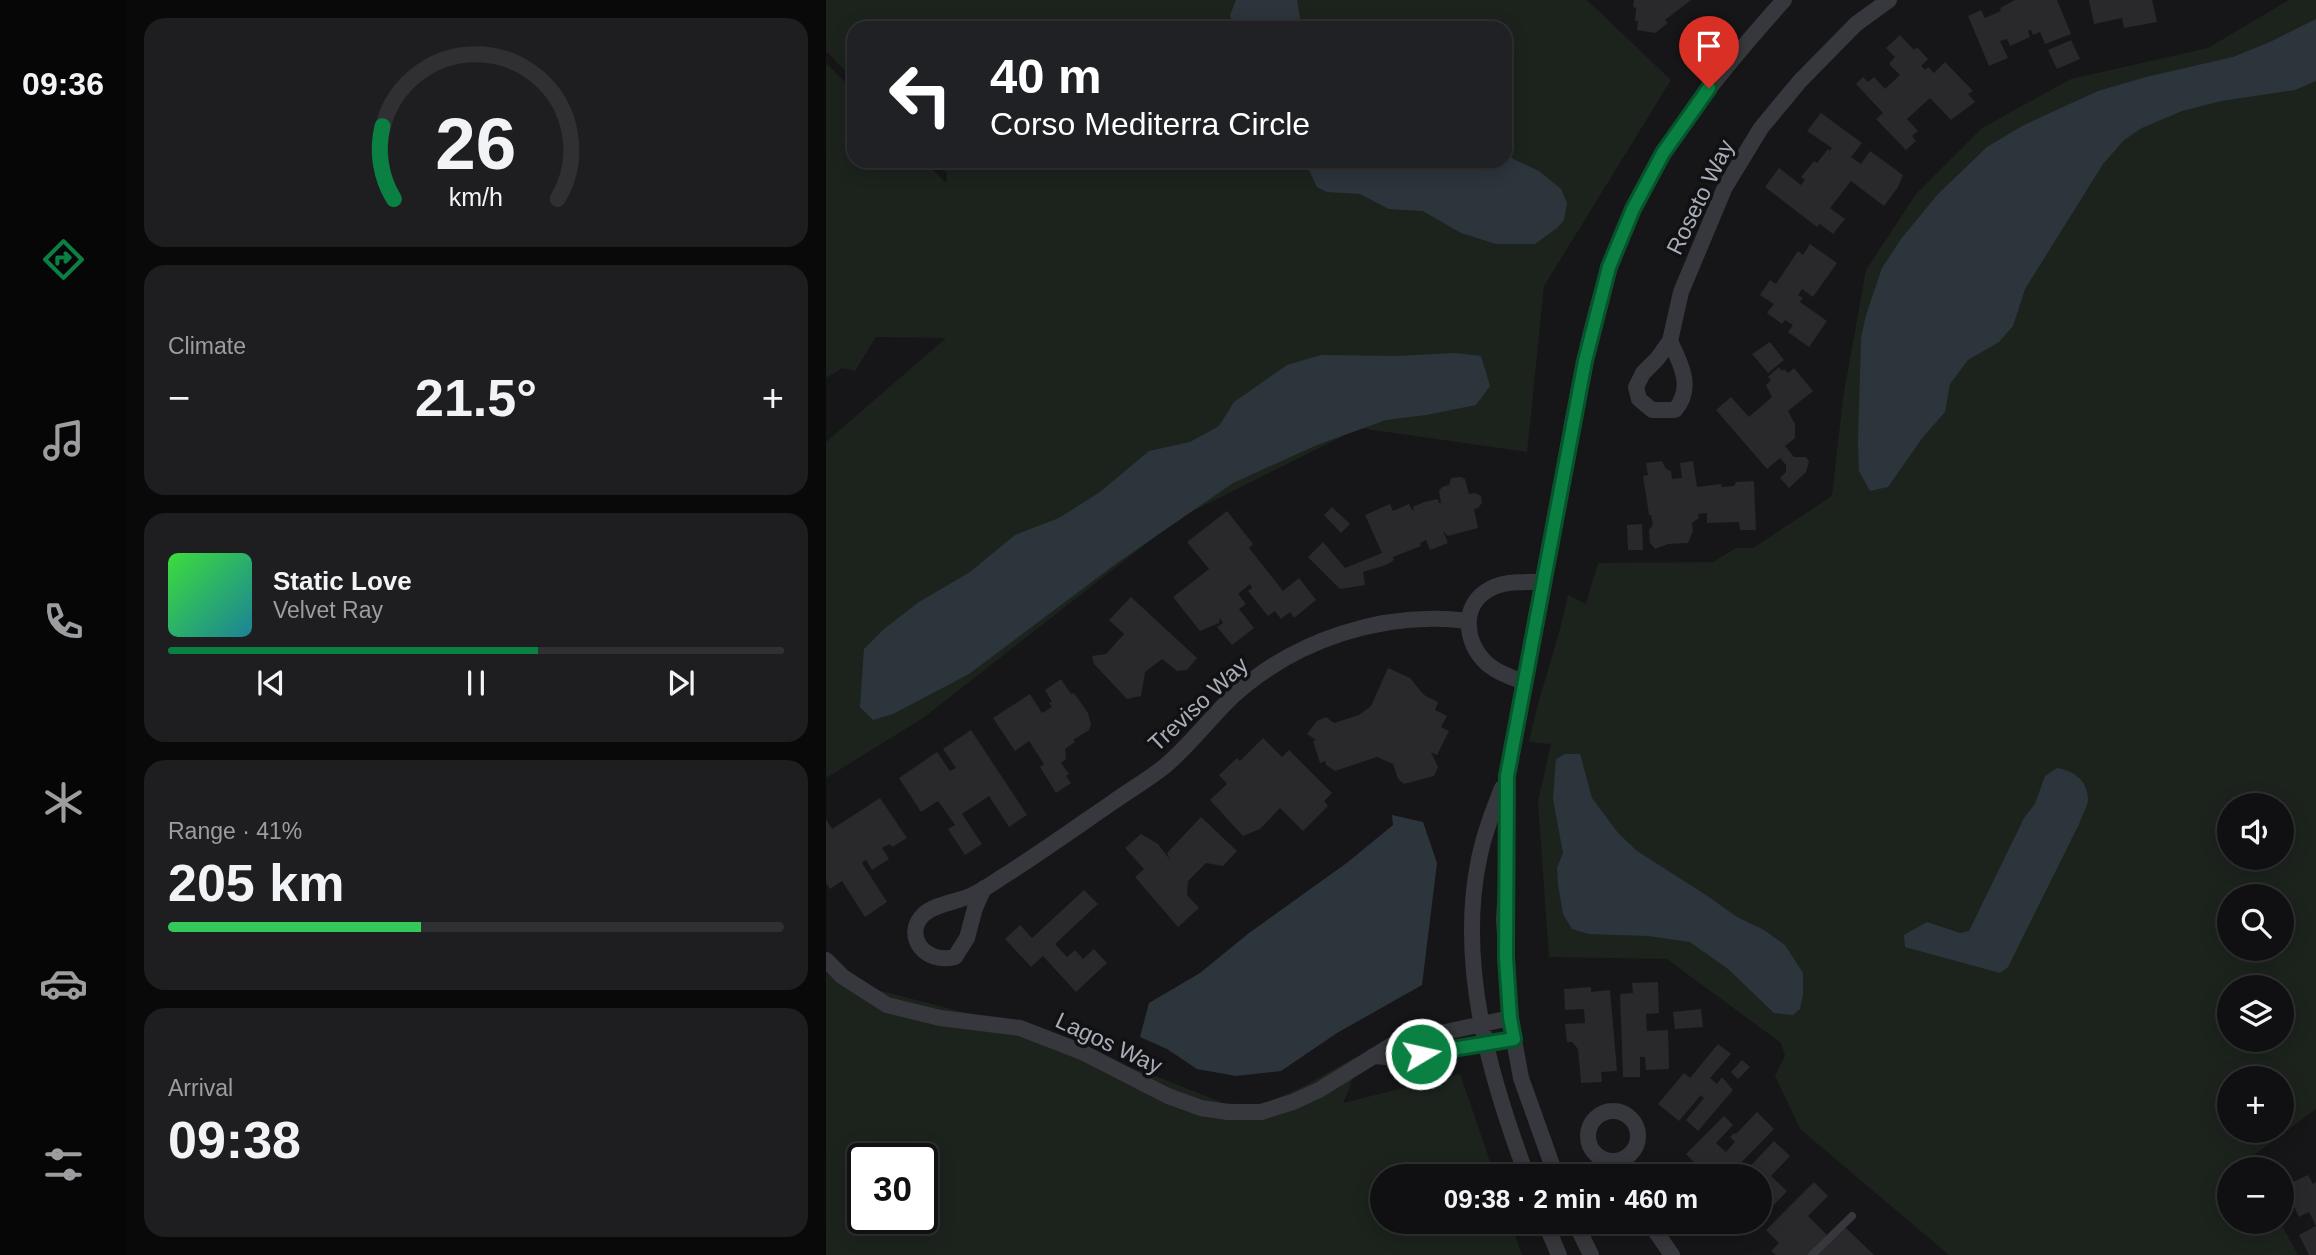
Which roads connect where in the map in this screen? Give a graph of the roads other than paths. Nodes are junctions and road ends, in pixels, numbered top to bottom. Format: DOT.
graph roads {
  1 [pos="1784,0"];
  2 [pos="1889,0"];
  3 [pos="1670,341"];
  4 [pos="1543,582"];
  5 [pos="1468,621"];
  6 [pos="1524,682"];
  7 [pos="1507,776"];
  8 [pos="984,888"];
  9 [pos="826,960"];
  10 [pos="1510,1018"];
  11 [pos="1481,1025"];
  12 [pos="1514,1039"];
  13 [pos="1486,1044"];
  14 [pos="1373,1056"];
  15 [pos="1622,1160"];
  16 [pos="1523,1164"];
  17 [pos="1552,1164"];
  18 [pos="1624,1164"];
  19 [pos="1852,1216"];
  20 [pos="1550,1234"];
  21 [pos="1581,1234"];
  22 [pos="1657,1234"];
  23 [pos="1559,1255"];
  24 [pos="1591,1255"];
  25 [pos="1672,1255"];
  26 [pos="1812,1255"];
  1 -- 4 [label="street"];
  2 -- 3 [label="street, Roseto Way"];
  4 -- 5 [label="street"];
  4 -- 6 [label="street"];
  5 -- 6 [label="street"];
  5 -- 8 [label="street, Treviso Way"];
  6 -- 7 [label="street"];
  7 -- 10 [label="street"];
  7 -- 11 [label="street"];
  8 -- 8 [label="street, Treviso Way"];
  9 -- 14 [label="street, Lagos Way"];
  10 -- 11 [label="street, Lagos Way"];
  10 -- 12 [label="street"];
  11 -- 13 [label="street"];
  11 -- 14 [label="street, Lagos Way"];
  12 -- 13 [label="street"];
  12 -- 17 [label="street"];
  13 -- 14 [label="street"];
  13 -- 16 [label="street"];
  15 -- 18 [label="street"];
  19 -- 26 [label="lane"];
  20 -- 23 [label="street"];
  21 -- 24 [label="street"];
  22 -- 25 [label="street"];
}
